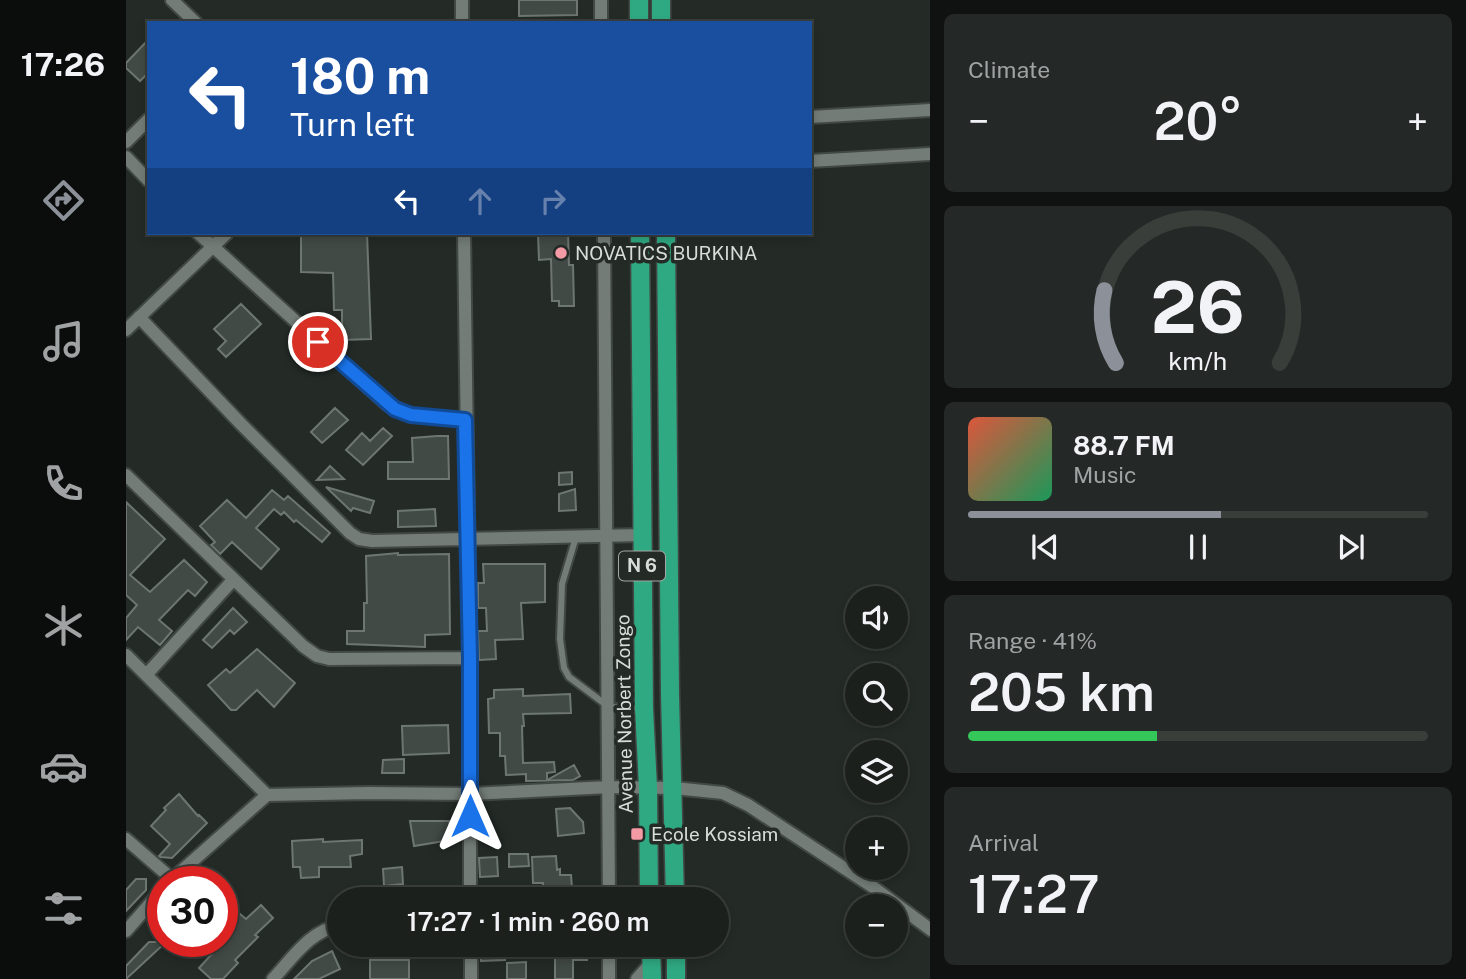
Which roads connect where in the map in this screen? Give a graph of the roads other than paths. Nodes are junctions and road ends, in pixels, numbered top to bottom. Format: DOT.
graph roads {
  1 [pos="172,0"];
  2 [pos="461,0"];
  3 [pos="601,0"];
  4 [pos="639,0"];
  5 [pos="661,0"];
  6 [pos="194,21"];
  7 [pos="462,21"];
  8 [pos="601,21"];
  9 [pos="639,21"];
  10 [pos="661,21"];
  11 [pos="930,110"];
  12 [pos="812,117"];
  13 [pos="147,121"];
  14 [pos="126,142"];
  15 [pos="930,154"];
  16 [pos="126,157"];
  17 [pos="812,161"];
  18 [pos="147,179"];
  19 [pos="200,235"];
  20 [pos="225,235"];
  21 [pos="464,235"];
  22 [pos="604,235"];
  23 [pos="640,235"];
  24 [pos="666,235"];
  25 [pos="212,247"];
  26 [pos="139,317"];
  27 [pos="126,330"];
  28 [pos="465,420"];
  29 [pos="126,475"];
  30 [pos="642,535"];
  31 [pos="576,536"];
  32 [pos="607,536"];
  33 [pos="468,537"];
  34 [pos="233,580"];
  35 [pos="126,655"];
  36 [pos="470,658"];
  37 [pos="147,674"];
  38 [pos="609,707"];
  39 [pos="644,708"];
  40 [pos="610,787"];
  41 [pos="648,788"];
  42 [pos="674,788"];
  43 [pos="471,794"];
  44 [pos="267,795"];
  45 [pos="126,838"];
  46 [pos="152,866"];
  47 [pos="187,866"];
  48 [pos="470,887"];
  49 [pos="609,887"];
  50 [pos="649,887"];
  51 [pos="675,887"];
  52 [pos="147,907"];
  53 [pos="327,929"];
  54 [pos="930,930"];
  55 [pos="126,931"];
  56 [pos="471,957"];
  57 [pos="609,957"];
  58 [pos="676,957"];
  59 [pos="651,962"];
  60 [pos="273,979"];
  61 [pos="471,979"];
  62 [pos="609,979"];
  63 [pos="637,979"];
  64 [pos="676,979"];
  1 -- 6 [label="street"];
  2 -- 7 [label="street"];
  3 -- 8 [label="street"];
  4 -- 9 [label="main road"];
  5 -- 10 [label="main road"];
  11 -- 12 [label="street"];
  13 -- 14 [label="street"];
  15 -- 17 [label="street"];
  16 -- 18 [label="street"];
  19 -- 25 [label="street"];
  20 -- 25 [label="street"];
  21 -- 28 [label="street"];
  22 -- 32 [label="street"];
  23 -- 30 [label="main road, Avenue Norbert Zongo / N 6"];
  24 -- 42 [label="main road, N 6"];
  25 -- 26 [label="street"];
  25 -- 28 [label="street"];
  26 -- 27 [label="street"];
  26 -- 33 [label="street"];
  28 -- 33 [label="street"];
  29 -- 34 [label="street"];
  30 -- 32 [label="street"];
  30 -- 39 [label="main road, Avenue Norbert Zongo / N 6"];
  31 -- 32 [label="street"];
  31 -- 33 [label="street"];
  31 -- 38 [label="lane"];
  32 -- 38 [label="street"];
  33 -- 36 [label="street"];
  34 -- 36 [label="street"];
  34 -- 37 [label="street"];
  35 -- 37 [label="street"];
  36 -- 43 [label="street"];
  37 -- 44 [label="street"];
  38 -- 39 [label="lane"];
  38 -- 40 [label="street"];
  39 -- 41 [label="main road, Avenue Norbert Zongo / N 6"];
  40 -- 41 [label="street"];
  40 -- 43 [label="street"];
  40 -- 49 [label="street"];
  41 -- 42 [label="street"];
  41 -- 50 [label="main road, Avenue Norbert Zongo / N 6"];
  42 -- 51 [label="main road, N 6"];
  42 -- 54 [label="street"];
  43 -- 44 [label="street"];
  43 -- 48 [label="street"];
  44 -- 47 [label="street"];
  45 -- 46 [label="street"];
  52 -- 55 [label="street"];
  53 -- 60 [label="street"];
  56 -- 61 [label="street"];
  57 -- 62 [label="street"];
  58 -- 64 [label="main road"];
  59 -- 63 [label="street"];
}
